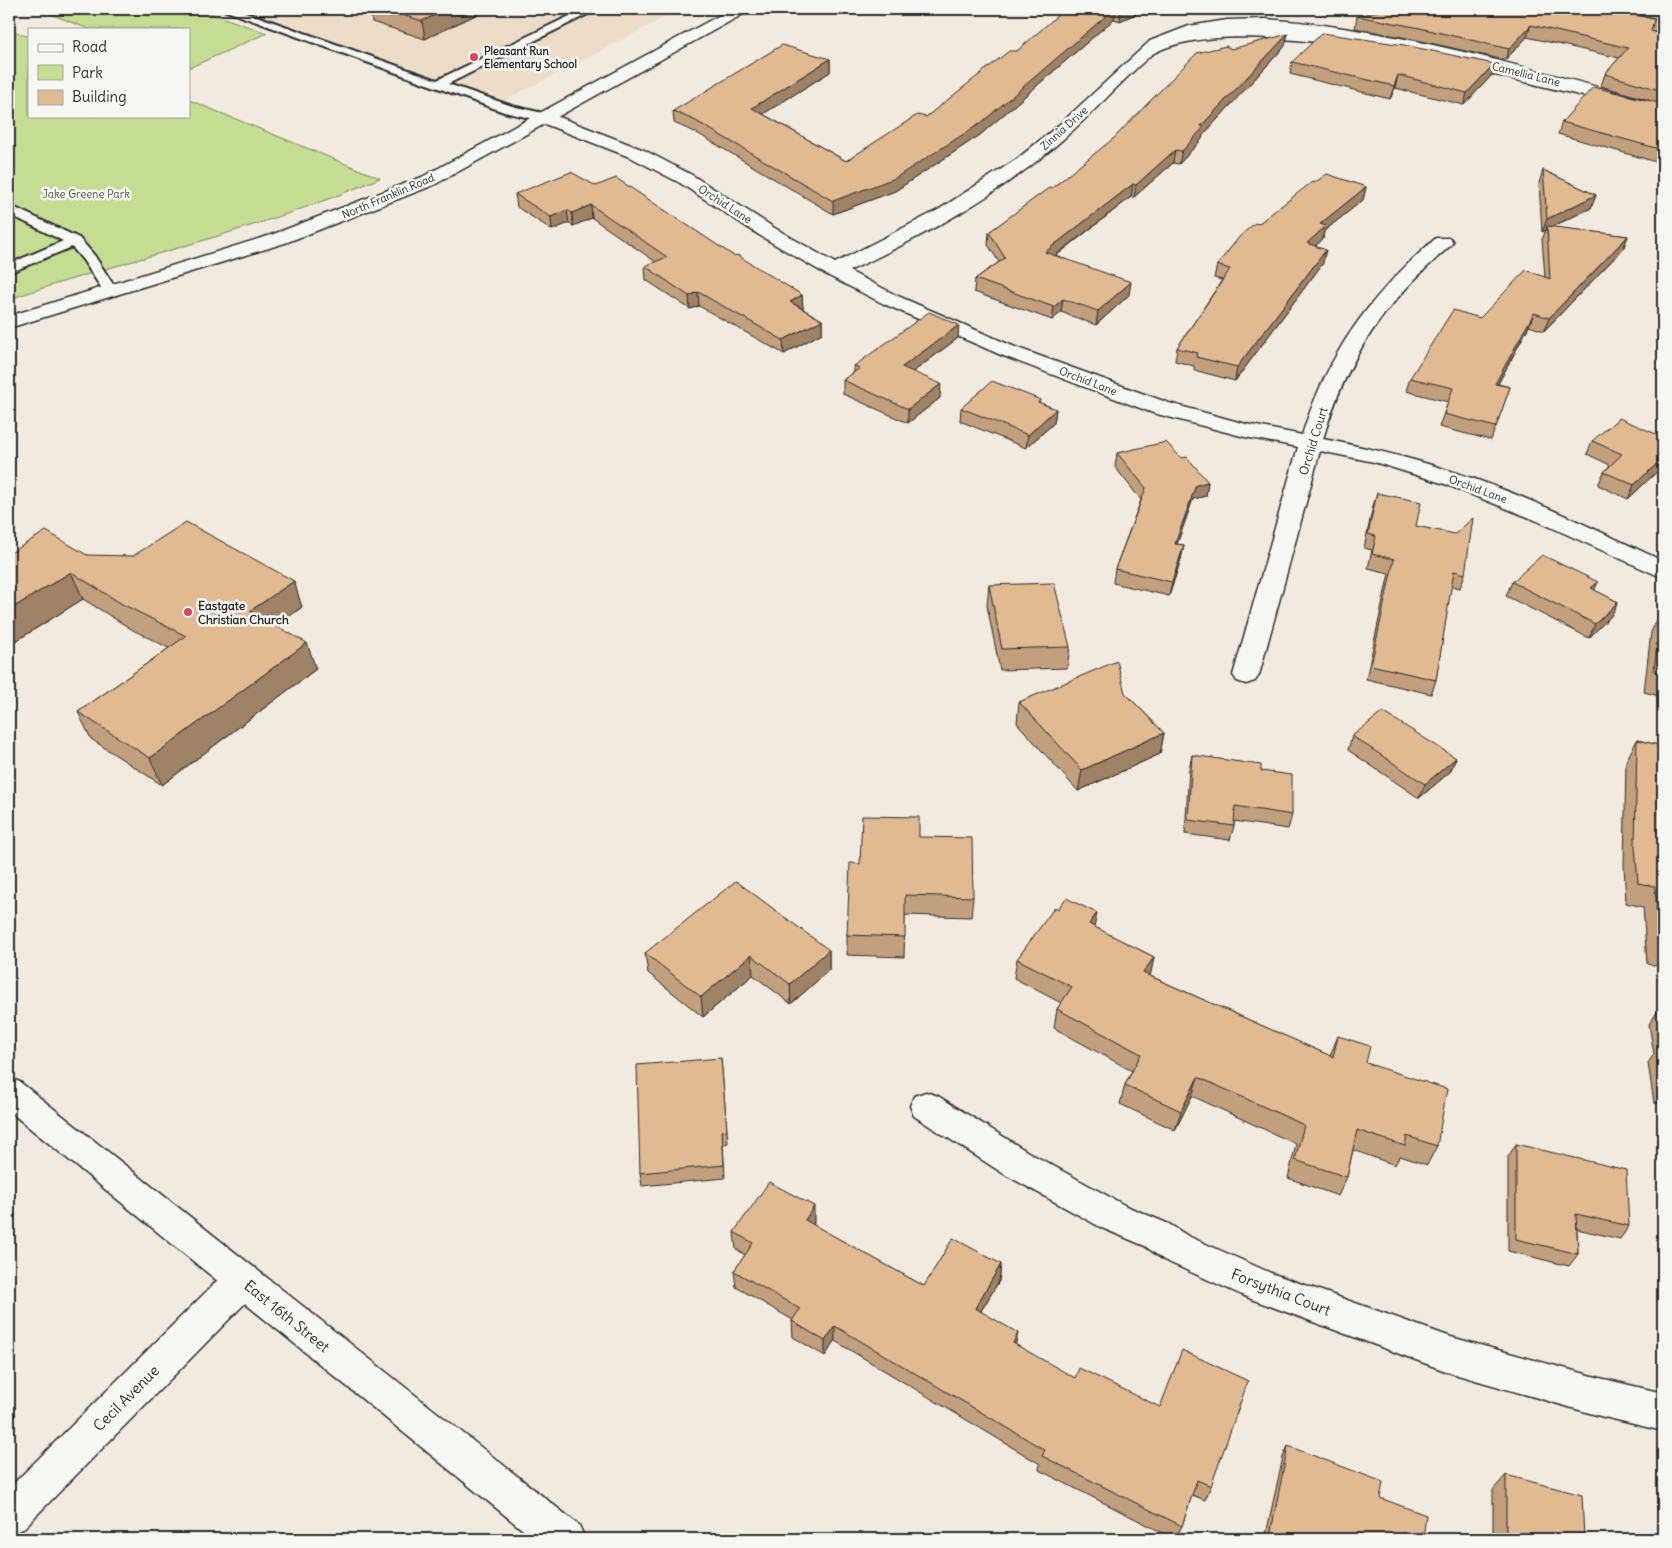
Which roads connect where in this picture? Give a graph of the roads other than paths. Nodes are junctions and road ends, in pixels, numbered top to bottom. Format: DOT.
graph roads {
  1 [pos="227,9"];
  2 [pos="592,9"];
  3 [pos="742,9"];
  4 [pos="1585,9"];
  5 [pos="1300,23"];
  6 [pos="1663,27"];
  7 [pos="438,84"];
  8 [pos="1663,110"];
  9 [pos="543,117"];
  10 [pos="9,209"];
  11 [pos="74,241"];
  12 [pos="1443,242"];
  13 [pos="9,269"];
  14 [pos="834,271"];
  15 [pos="111,292"];
  16 [pos="9,322"];
  17 [pos="1312,442"];
  18 [pos="1663,570"];
  19 [pos="1246,675"];
  20 [pos="9,1092"];
  21 [pos="926,1106"];
  22 [pos="243,1280"];
  23 [pos="1663,1412"];
  24 [pos="9,1515"];
  25 [pos="565,1539"];
  1 -- 7 [label="lane"];
  2 -- 7 [label="lane"];
  3 -- 9 [label="street, North Franklin Road"];
  4 -- 6 [label="street"];
  5 -- 8 [label="street, Camellia Lane"];
  5 -- 14 [label="street, Zinnia Drive"];
  7 -- 9 [label="lane"];
  9 -- 14 [label="street, Orchid Lane"];
  9 -- 15 [label="street, North Franklin Road"];
  10 -- 11 [label="lane"];
  11 -- 13 [label="lane"];
  11 -- 15 [label="lane"];
  12 -- 17 [label="street, Orchid Court"];
  14 -- 17 [label="street, Orchid Lane"];
  15 -- 16 [label="street, North Franklin Road"];
  17 -- 18 [label="street, Orchid Lane"];
  17 -- 19 [label="street, Orchid Court"];
  20 -- 22 [label="street, East 16th Street"];
  21 -- 23 [label="street, Forsythia Court"];
  22 -- 24 [label="street, Cecil Avenue"];
  22 -- 25 [label="street, East 16th Street"];
}
